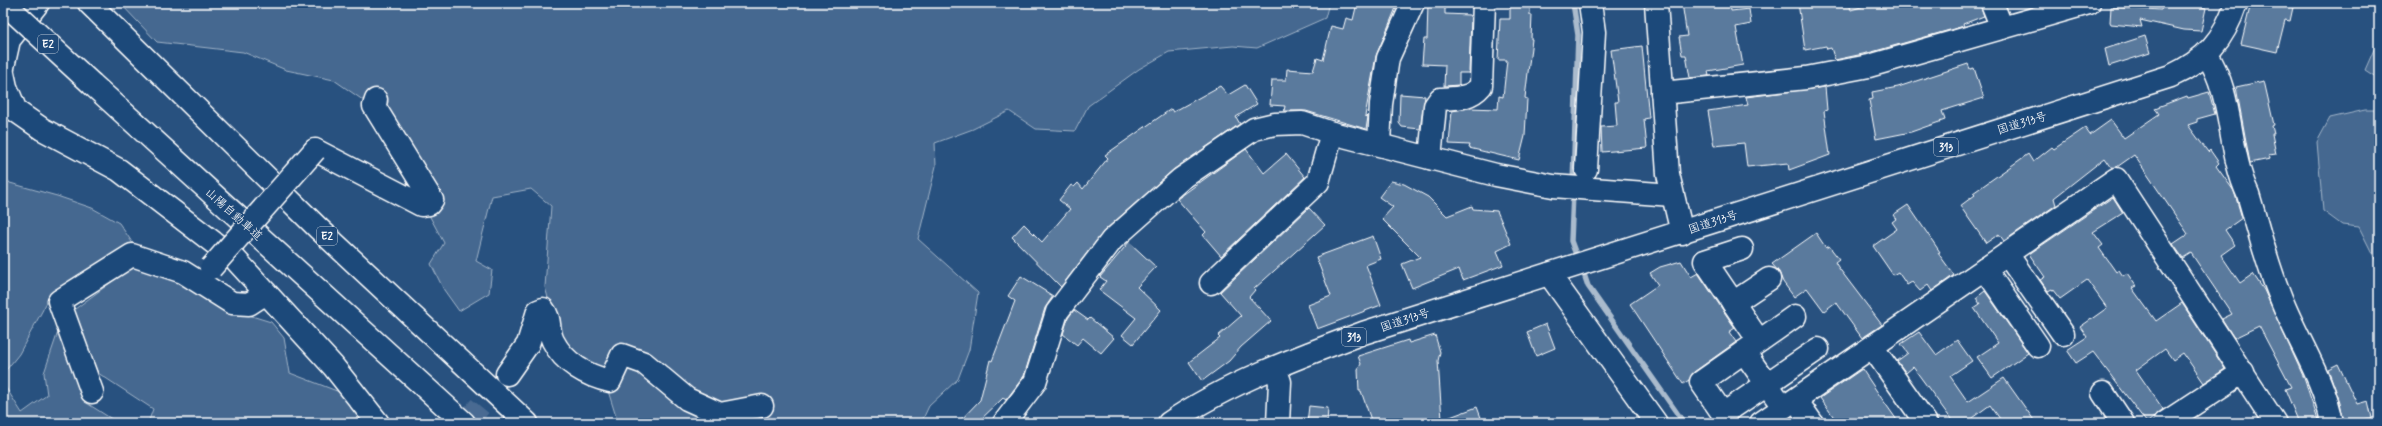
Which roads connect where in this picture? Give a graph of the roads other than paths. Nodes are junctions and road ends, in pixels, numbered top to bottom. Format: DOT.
graph roads {
  1 [pos="4,3"];
  2 [pos="38,3"];
  3 [pos="89,3"];
  4 [pos="1413,3"];
  5 [pos="1484,3"];
  6 [pos="1590,3"];
  7 [pos="1656,3"];
  8 [pos="1992,3"];
  9 [pos="2089,3"];
  10 [pos="2236,3"];
  11 [pos="2002,28"];
  12 [pos="2208,55"];
  13 [pos="3,67"];
  14 [pos="3,72"];
  15 [pos="1662,93"];
  16 [pos="376,100"];
  17 [pos="1332,133"];
  18 [pos="1378,144"];
  19 [pos="1430,158"];
  20 [pos="1586,169"];
  21 [pos="1672,196"];
  22 [pos="1682,233"];
  23 [pos="1742,249"];
  24 [pos="2007,254"];
  25 [pos="1985,269"];
  26 [pos="1559,271"];
  27 [pos="209,277"];
  28 [pos="1769,279"];
  29 [pos="1211,283"];
  30 [pos="266,293"];
  31 [pos="1733,303"];
  32 [pos="1795,316"];
  33 [pos="2063,334"];
  34 [pos="2038,346"];
  35 [pos="1752,347"];
  36 [pos="1873,348"];
  37 [pos="1818,349"];
  38 [pos="1275,368"];
  39 [pos="2243,372"];
  40 [pos="507,374"];
  41 [pos="1767,384"];
  42 [pos="92,392"];
  43 [pos="2103,393"];
  44 [pos="1790,404"];
  45 [pos="762,406"];
  46 [pos="1733,417"];
  47 [pos="378,423"];
  48 [pos="464,423"];
  49 [pos="527,423"];
  50 [pos="1004,423"];
  51 [pos="1169,423"];
  52 [pos="1278,423"];
  53 [pos="1656,423"];
  54 [pos="1761,423"];
  55 [pos="1812,423"];
  56 [pos="1926,423"];
  57 [pos="2123,423"];
  58 [pos="2165,423"];
  59 [pos="2275,423"];
  60 [pos="2332,423"];
  1 -- 48 [label="main road, 山陽自動車道 / E2, bridge"];
  2 -- 13 [label="main road"];
  3 -- 49 [label="main road, E2"];
  4 -- 18 [label="main road"];
  5 -- 19 [label="main road"];
  6 -- 20 [label="main road"];
  7 -- 15 [label="main road"];
  8 -- 11 [label="main road"];
  9 -- 11 [label="main road"];
  10 -- 12 [label="main road, 国道313号 / 313"];
  11 -- 15 [label="main road"];
  12 -- 22 [label="main road, 国道313号 / 313"];
  12 -- 60 [label="main road"];
  14 -- 30 [label="main road"];
  15 -- 21 [label="main road"];
  16 -- 27 [label="main road, bridge"];
  17 -- 18 [label="main road"];
  17 -- 29 [label="main road"];
  17 -- 50 [label="main road"];
  18 -- 19 [label="main road"];
  19 -- 21 [label="main road"];
  21 -- 22 [label="main road"];
  22 -- 26 [label="main road, 国道313号 / 313"];
  23 -- 31 [label="main road"];
  24 -- 25 [label="main road"];
  24 -- 33 [label="main road"];
  24 -- 39 [label="main road"];
  25 -- 34 [label="main road"];
  25 -- 36 [label="main road"];
  26 -- 38 [label="main road, 国道313号 / 313"];
  26 -- 53 [label="main road"];
  27 -- 30 [label="main road"];
  27 -- 42 [label="main road"];
  28 -- 31 [label="main road"];
  30 -- 47 [label="main road"];
  31 -- 35 [label="main road"];
  32 -- 35 [label="main road"];
  35 -- 41 [label="main road"];
  35 -- 46 [label="main road"];
  36 -- 44 [label="main road"];
  36 -- 56 [label="main road"];
  37 -- 41 [label="main road"];
  38 -- 51 [label="main road, 国道313号 / 313"];
  38 -- 52 [label="main road"];
  39 -- 58 [label="main road"];
  39 -- 59 [label="main road"];
  40 -- 45 [label="main road"];
  41 -- 44 [label="main road"];
  41 -- 46 [label="main road"];
  43 -- 57 [label="main road"];
  44 -- 54 [label="main road"];
  44 -- 55 [label="main road"];
}
